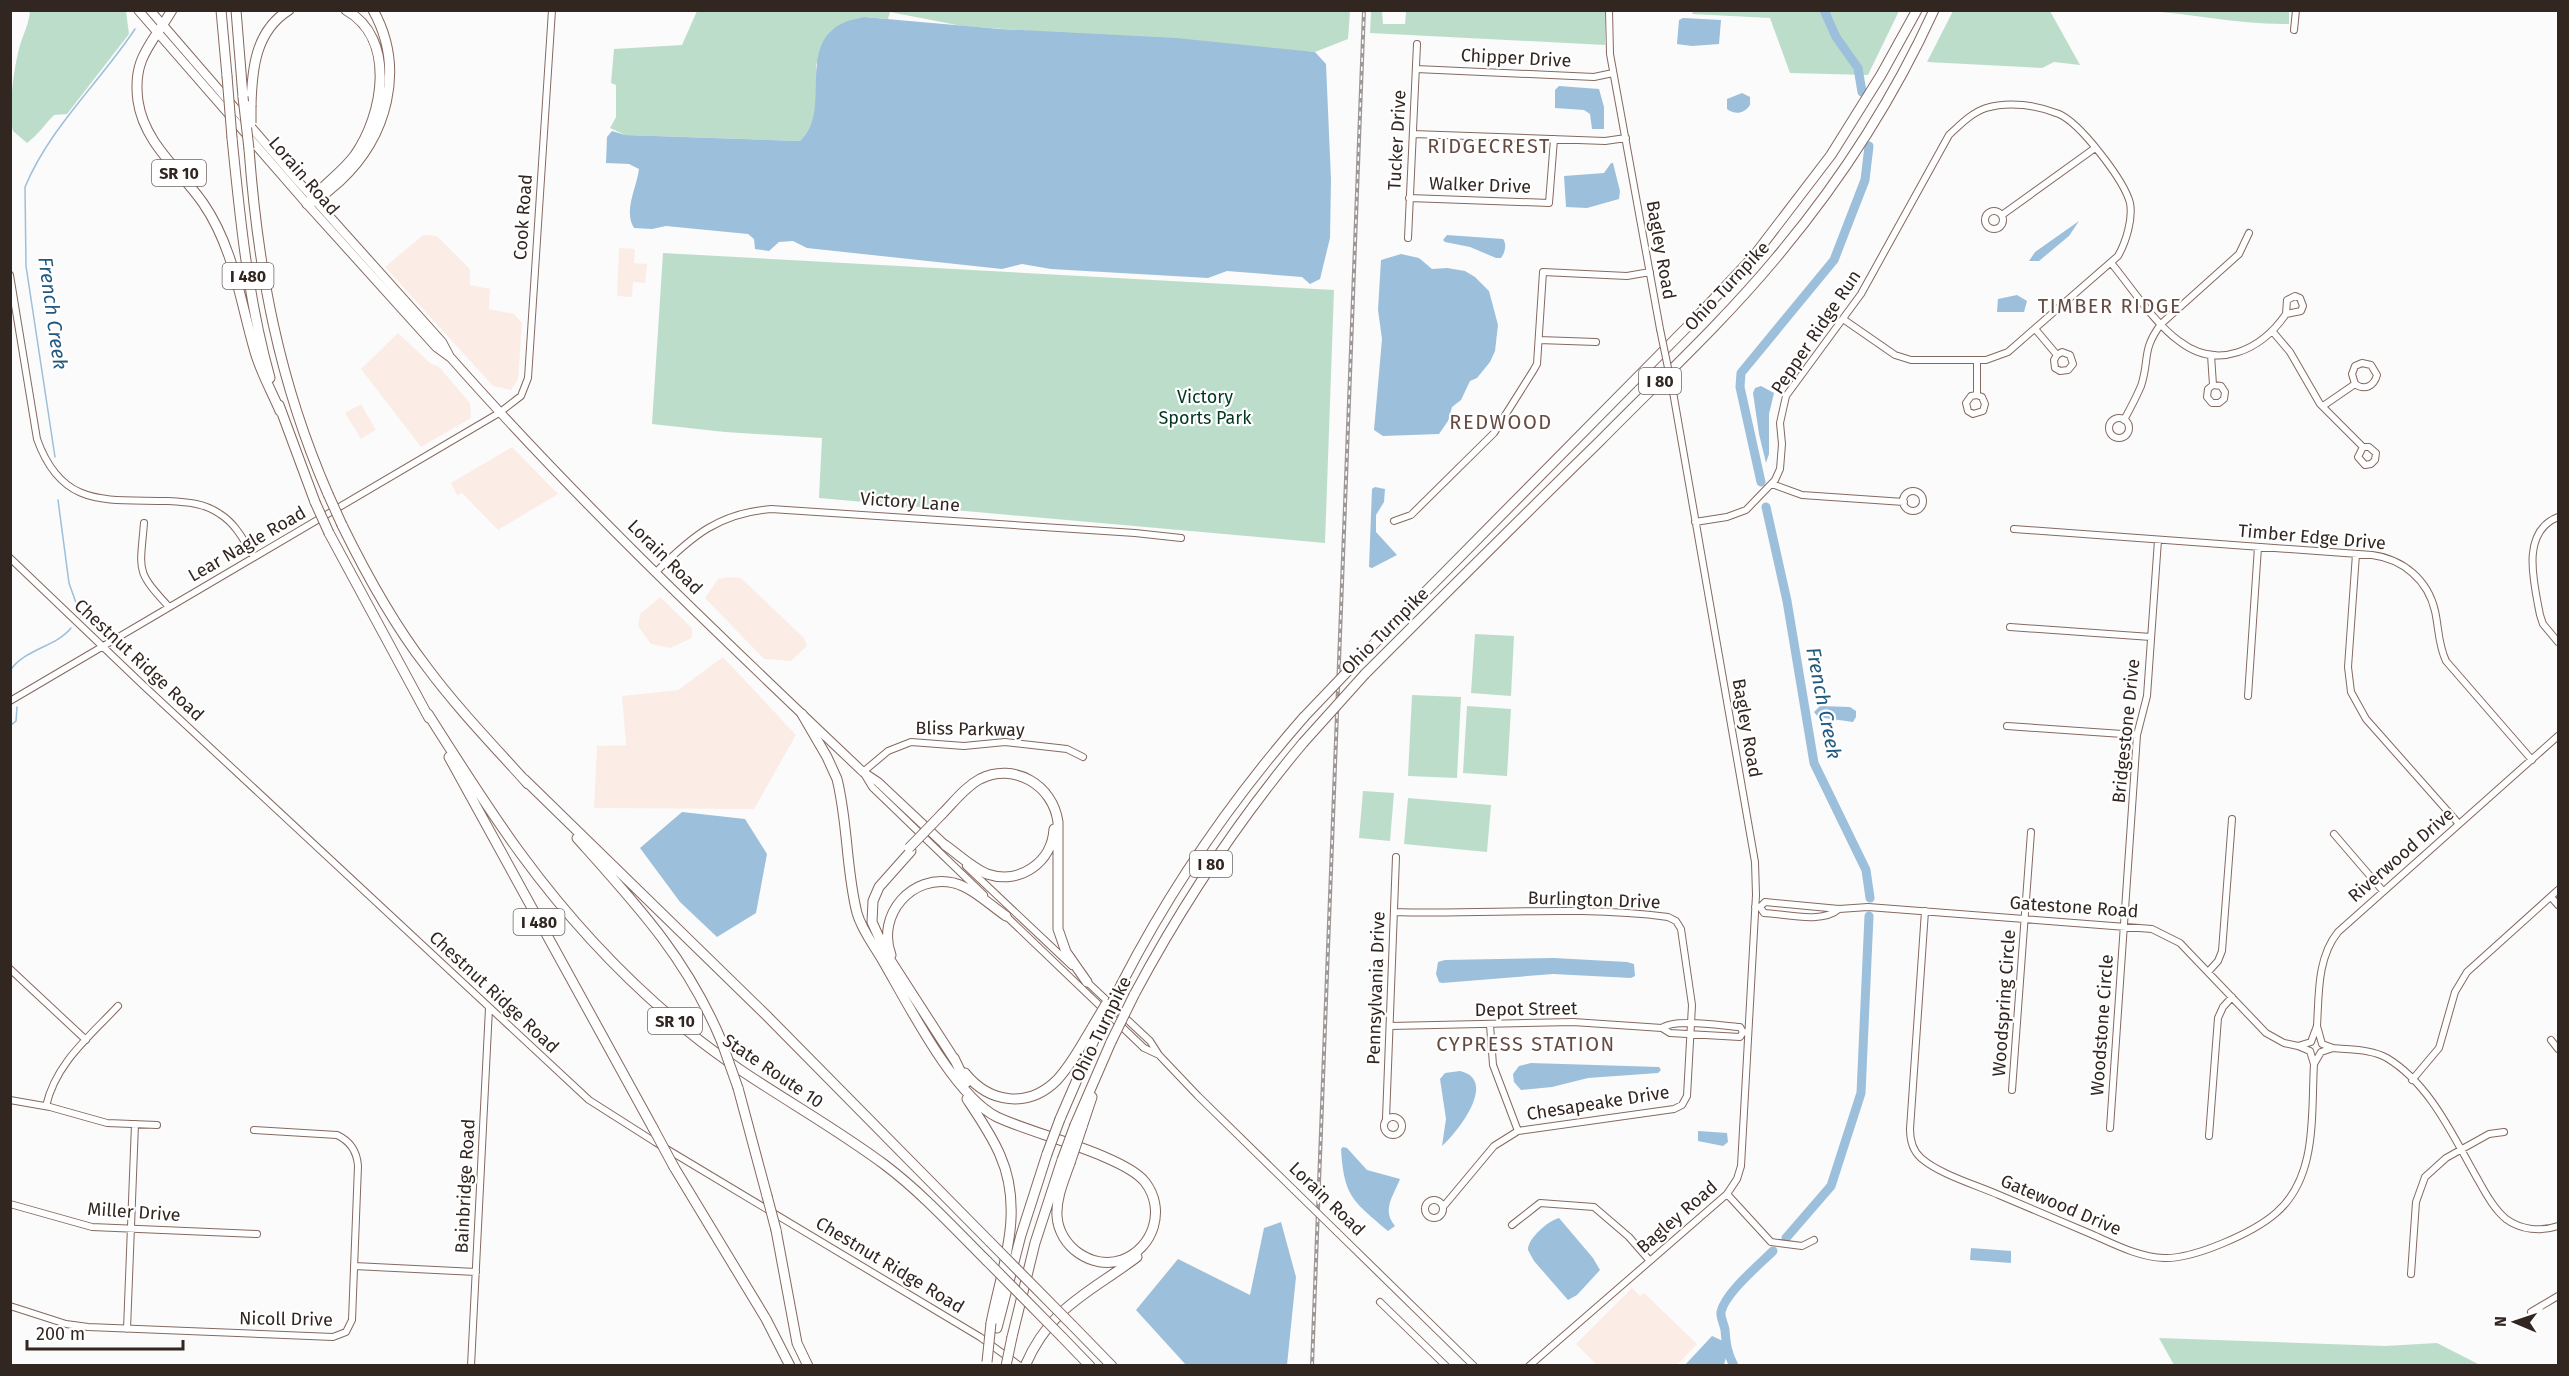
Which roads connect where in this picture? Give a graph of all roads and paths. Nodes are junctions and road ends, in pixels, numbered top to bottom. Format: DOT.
graph roads {
  1 [pos="138,10"];
  2 [pos="150,10"];
  3 [pos="172,10"];
  4 [pos="221,10"];
  5 [pos="236,10"];
  6 [pos="289,10"];
  7 [pos="346,10"];
  8 [pos="373,10"];
  9 [pos="552,10"];
  10 [pos="1609,10"];
  11 [pos="1917,10"];
  12 [pos="1934,10"];
  13 [pos="2296,10"];
  14 [pos="160,29"];
  15 [pos="2294,30"];
  16 [pos="1418,44"];
  17 [pos="1416,69"];
  18 [pos="1613,72"];
  19 [pos="1413,134"];
  20 [pos="1626,138"];
  21 [pos="1554,139"];
  22 [pos="2095,148"];
  23 [pos="249,149"];
  24 [pos="1409,198"];
  25 [pos="312,201"];
  26 [pos="2001,215"];
  27 [pos="2249,233"];
  28 [pos="1408,238"];
  29 [pos="2112,264"];
  30 [pos="1650,272"];
  31 [pos="10,275"];
  32 [pos="2286,314"];
  33 [pos="1843,319"];
  34 [pos="2161,324"];
  35 [pos="2036,330"];
  36 [pos="2273,332"];
  37 [pos="1539,340"];
  38 [pos="1596,342"];
  39 [pos="2057,355"];
  40 [pos="2211,355"];
  41 [pos="1977,360"];
  42 [pos="2355,384"];
  43 [pos="2213,385"];
  44 [pos="1977,395"];
  45 [pos="2323,406"];
  46 [pos="280,411"];
  47 [pos="499,413"];
  48 [pos="2124,420"];
  49 [pos="2363,447"];
  50 [pos="1772,484"];
  51 [pos="1904,502"];
  52 [pos="2559,517"];
  53 [pos="1394,521"];
  54 [pos="1695,522"];
  55 [pos="144,523"];
  56 [pos="2014,529"];
  57 [pos="1181,538"];
  58 [pos="2158,540"];
  59 [pos="2258,547"];
  60 [pos="2356,554"];
  61 [pos="254,556"];
  62 [pos="10,558"];
  63 [pos="656,572"];
  64 [pos="169,607"];
  65 [pos="2010,627"];
  66 [pos="2151,637"];
  67 [pos="2559,642"];
  68 [pos="101,646"];
  69 [pos="2248,696"];
  70 [pos="10,701"];
  71 [pos="428,714"];
  72 [pos="802,714"];
  73 [pos="2007,726"];
  74 [pos="2137,735"];
  75 [pos="2559,736"];
  76 [pos="1083,757"];
  77 [pos="2532,760"];
  78 [pos="862,772"];
  79 [pos="524,779"];
  80 [pos="943,815"];
  81 [pos="2232,819"];
  82 [pos="2458,824"];
  83 [pos="2031,832"];
  84 [pos="2334,834"];
  85 [pos="945,845"];
  86 [pos="910,849"];
  87 [pos="1396,857"];
  88 [pos="2559,890"];
  89 [pos="2383,891"];
  90 [pos="2552,897"];
  91 [pos="2559,905"];
  92 [pos="1758,907"];
  93 [pos="1839,909"];
  94 [pos="1925,911"];
  95 [pos="1394,912"];
  96 [pos="1006,916"];
  97 [pos="2025,919"];
  98 [pos="2124,925"];
  99 [pos="878,951"];
  100 [pos="1072,966"];
  101 [pos="10,969"];
  102 [pos="2208,972"];
  103 [pos="900,973"];
  104 [pos="1066,973"];
  105 [pos="1087,982"];
  106 [pos="2232,998"];
  107 [pos="118,1005"];
  108 [pos="489,1008"];
  109 [pos="1490,1024"];
  110 [pos="1691,1024"];
  111 [pos="1390,1026"];
  112 [pos="2317,1026"];
  113 [pos="1096,1028"];
  114 [pos="1662,1028"];
  115 [pos="1745,1032"];
  116 [pos="1690,1034"];
  117 [pos="86,1040"];
  118 [pos="2551,1040"];
  119 [pos="2311,1042"];
  120 [pos="2322,1044"];
  121 [pos="2298,1046"];
  122 [pos="2333,1048"];
  123 [pos="2559,1049"];
  124 [pos="2310,1051"];
  125 [pos="2321,1052"];
  126 [pos="1158,1055"];
  127 [pos="954,1058"];
  128 [pos="2314,1064"];
  129 [pos="951,1071"];
  130 [pos="2412,1080"];
  131 [pos="2012,1090"];
  132 [pos="10,1100"];
  133 [pos="46,1106"];
  134 [pos="1386,1119"];
  135 [pos="135,1124"];
  136 [pos="157,1125"];
  137 [pos="2110,1128"];
  138 [pos="254,1130"];
  139 [pos="1518,1131"];
  140 [pos="2504,1132"];
  141 [pos="2209,1136"];
  142 [pos="2461,1150"];
  143 [pos="1066,1161"];
  144 [pos="1727,1194"];
  145 [pos="10,1204"];
  146 [pos="1443,1207"];
  147 [pos="1512,1225"];
  148 [pos="2559,1226"];
  149 [pos="131,1229"];
  150 [pos="257,1234"];
  151 [pos="1814,1240"];
  152 [pos="1650,1261"];
  153 [pos="354,1266"];
  154 [pos="476,1272"];
  155 [pos="2411,1274"];
  156 [pos="2559,1296"];
  157 [pos="1380,1302"];
  158 [pos="10,1306"];
  159 [pos="2531,1312"];
  160 [pos="994,1325"];
  161 [pos="127,1329"];
  162 [pos="988,1364"];
  163 [pos="471,1365"];
  164 [pos="790,1365"];
  165 [pos="808,1365"];
  166 [pos="1006,1365"];
  167 [pos="1020,1365"];
  168 [pos="1025,1365"];
  169 [pos="1090,1365"];
  170 [pos="1112,1365"];
  171 [pos="1446,1365"];
  172 [pos="1474,1365"];
  173 [pos="1529,1365"];
  1 -- 14 [label="main road, Lorain Road"];
  2 -- 14 [label="main road, Lorain Road"];
  3 -- 14 [label="highway"];
  4 -- 46 [label="highway, I 480, bridge"];
  5 -- 23 [label="highway, I 480, bridge"];
  6 -- 23 [label="highway, bridge"];
  7 -- 25 [label="highway"];
  8 -- 25 [label="highway"];
  9 -- 47 [label="street, Cook Road"];
  10 -- 18 [label="street, Bagley Road"];
  11 -- 113 [label="highway, Ohio Turnpike / I 80, bridge"];
  12 -- 143 [label="highway, Ohio Turnpike / I 80, bridge"];
  13 -- 15 [label="street"];
  14 -- 25 [label="main road, Lorain Road"];
  14 -- 46 [label="highway, SR 10"];
  16 -- 17 [label="street, Tucker Drive"];
  17 -- 18 [label="street, Chipper Drive"];
  17 -- 19 [label="street, Tucker Drive"];
  18 -- 20 [label="street, Bagley Road"];
  19 -- 21 [label="street"];
  19 -- 24 [label="street, Tucker Drive"];
  20 -- 21 [label="street"];
  20 -- 30 [label="street, Bagley Road"];
  21 -- 24 [label="street, Walker Drive"];
  22 -- 26 [label="street"];
  22 -- 29 [label="street"];
  22 -- 33 [label="street, Pepper Ridge Run"];
  23 -- 79 [label="highway, I 480, bridge"];
  24 -- 28 [label="street, Tucker Drive"];
  25 -- 47 [label="main road, Lorain Road"];
  27 -- 34 [label="street"];
  29 -- 34 [label="street"];
  29 -- 35 [label="street"];
  30 -- 37 [label="street"];
  30 -- 54 [label="street, Bagley Road, bridge"];
  31 -- 61 [label="street"];
  32 -- 36 [label="street"];
  33 -- 41 [label="street"];
  33 -- 50 [label="street, Pepper Ridge Run"];
  34 -- 40 [label="street"];
  34 -- 48 [label="street"];
  35 -- 39 [label="street"];
  35 -- 41 [label="street"];
  36 -- 40 [label="street"];
  36 -- 45 [label="street"];
  37 -- 38 [label="street"];
  37 -- 53 [label="street"];
  40 -- 43 [label="street"];
  41 -- 44 [label="street"];
  42 -- 42 [label="street"];
  42 -- 45 [label="street"];
  45 -- 49 [label="street"];
  46 -- 71 [label="highway, I 480, bridge"];
  47 -- 61 [label="street, Lear Nagle Road"];
  47 -- 63 [label="main road, Lorain Road"];
  50 -- 51 [label="street"];
  50 -- 54 [label="street, Pepper Ridge Run"];
  52 -- 67 [label="street"];
  54 -- 92 [label="street, Bagley Road"];
  55 -- 64 [label="street"];
  56 -- 58 [label="street, Timber Edge Drive"];
  57 -- 63 [label="street, Victory Lane"];
  58 -- 59 [label="street, Timber Edge Drive"];
  58 -- 66 [label="street, Bridgestone Drive"];
  59 -- 60 [label="street, Timber Edge Drive"];
  59 -- 69 [label="street"];
  60 -- 77 [label="street, Timber Edge Drive"];
  60 -- 82 [label="street"];
  61 -- 64 [label="street, Lear Nagle Road"];
  62 -- 68 [label="street, Chestnut Ridge Road"];
  63 -- 72 [label="main road, Lorain Road"];
  64 -- 68 [label="street, Lear Nagle Road"];
  65 -- 66 [label="street"];
  66 -- 74 [label="street, Bridgestone Drive"];
  68 -- 70 [label="street, Lear Nagle Road"];
  68 -- 108 [label="street, Chestnut Ridge Road"];
  71 -- 164 [label="highway, I 480, bridge"];
  71 -- 169 [label="highway, State Route 10 / SR 10, bridge"];
  72 -- 78 [label="main road, Lorain Road"];
  72 -- 99 [label="highway"];
  73 -- 74 [label="street"];
  74 -- 98 [label="street, Bridgestone Drive"];
  75 -- 77 [label="street, Riverwood Drive"];
  76 -- 78 [label="street, Bliss Parkway"];
  77 -- 82 [label="street, Riverwood Drive"];
  78 -- 85 [label="main road, Lorain Road"];
  78 -- 96 [label="street, Lorain Road"];
  79 -- 165 [label="highway, I 480, bridge"];
  79 -- 170 [label="highway, State Route 10, bridge"];
  80 -- 85 [label="highway"];
  80 -- 86 [label="highway, bridge"];
  80 -- 105 [label="highway"];
  81 -- 102 [label="street"];
  82 -- 89 [label="street, Riverwood Drive"];
  83 -- 97 [label="street, Woodspring Circle"];
  84 -- 89 [label="street"];
  85 -- 100 [label="street, Lorain Road"];
  86 -- 99 [label="highway"];
  86 -- 103 [label="highway"];
  87 -- 95 [label="street, Pennsylvania Drive"];
  88 -- 90 [label="street"];
  89 -- 112 [label="street, Riverwood Drive"];
  90 -- 91 [label="street"];
  90 -- 130 [label="street"];
  92 -- 93 [label="street, Gatestone Road"];
  92 -- 93 [label="street, Gatestone Road"];
  92 -- 115 [label="street, Bagley Road"];
  93 -- 94 [label="street, Gatestone Road"];
  94 -- 97 [label="street, Gatestone Road"];
  94 -- 128 [label="street, Gatewood Drive"];
  95 -- 110 [label="street, Burlington Drive"];
  95 -- 111 [label="street, Pennsylvania Drive"];
  96 -- 103 [label="highway"];
  96 -- 104 [label="street, Lorain Road"];
  97 -- 98 [label="street, Gatestone Road"];
  97 -- 131 [label="street, Woodspring Circle"];
  98 -- 102 [label="street, Gatestone Road"];
  98 -- 137 [label="street, Woodstone Circle"];
  99 -- 129 [label="highway"];
  100 -- 104 [label="street"];
  100 -- 105 [label="street, Lorain Road"];
  101 -- 117 [label="street"];
  102 -- 106 [label="street, Gatestone Road"];
  103 -- 127 [label="highway"];
  104 -- 126 [label="street, Lorain Road"];
  105 -- 126 [label="street, Lorain Road"];
  106 -- 121 [label="street, Gatestone Road"];
  106 -- 141 [label="street"];
  107 -- 117 [label="street"];
  108 -- 154 [label="street, Bainbridge Road"];
  108 -- 167 [label="street, Chestnut Ridge Road"];
  109 -- 111 [label="street, Depot Street"];
  109 -- 114 [label="street, Depot Street"];
  109 -- 139 [label="street"];
  110 -- 114 [label="street, Depot Street"];
  110 -- 115 [label="street, Depot Street"];
  110 -- 116 [label="street, Burlington Drive"];
  111 -- 134 [label="street, Pennsylvania Drive"];
  112 -- 119 [label="street, Riverwood Drive"];
  112 -- 120 [label="street, Riverwood Drive"];
  113 -- 127 [label="highway"];
  113 -- 160 [label="highway, Ohio Turnpike, bridge"];
  114 -- 116 [label="street, Depot Street"];
  115 -- 116 [label="street, Depot Street"];
  115 -- 144 [label="street, Bagley Road"];
  116 -- 139 [label="street, Chesapeake Drive"];
  117 -- 133 [label="street"];
  118 -- 123 [label="street"];
  119 -- 120 [label="street"];
  119 -- 121 [label="street"];
  119 -- 124 [label="street"];
  120 -- 122 [label="street"];
  120 -- 125 [label="street"];
  121 -- 124 [label="street, Gatestone Road"];
  122 -- 125 [label="street"];
  122 -- 130 [label="street"];
  124 -- 125 [label="street"];
  124 -- 128 [label="street, Gatewood Drive"];
  125 -- 128 [label="street, Gatewood Drive"];
  126 -- 172 [label="street, Lorain Road, bridge"];
  127 -- 168 [label="highway"];
  129 -- 143 [label="highway"];
  129 -- 160 [label="highway"];
  130 -- 142 [label="street"];
  132 -- 133 [label="street"];
  133 -- 135 [label="street"];
  135 -- 136 [label="street"];
  135 -- 149 [label="street"];
  138 -- 153 [label="street, Nicoll Drive"];
  139 -- 146 [label="street, Chesapeake Drive"];
  140 -- 142 [label="street"];
  142 -- 148 [label="street"];
  142 -- 155 [label="street"];
  143 -- 166 [label="highway, bridge"];
  144 -- 151 [label="street"];
  144 -- 152 [label="street, Bagley Road"];
  145 -- 149 [label="street, Miller Drive"];
  147 -- 152 [label="street"];
  149 -- 150 [label="street, Miller Drive"];
  149 -- 161 [label="street"];
  152 -- 173 [label="street, Bagley Road"];
  153 -- 154 [label="street"];
  153 -- 161 [label="street, Nicoll Drive"];
  154 -- 163 [label="street, Bainbridge Road"];
  156 -- 159 [label="street"];
  157 -- 171 [label="street"];
  158 -- 161 [label="street, Nicoll Drive"];
  160 -- 162 [label="highway, Ohio Turnpike"];
}
